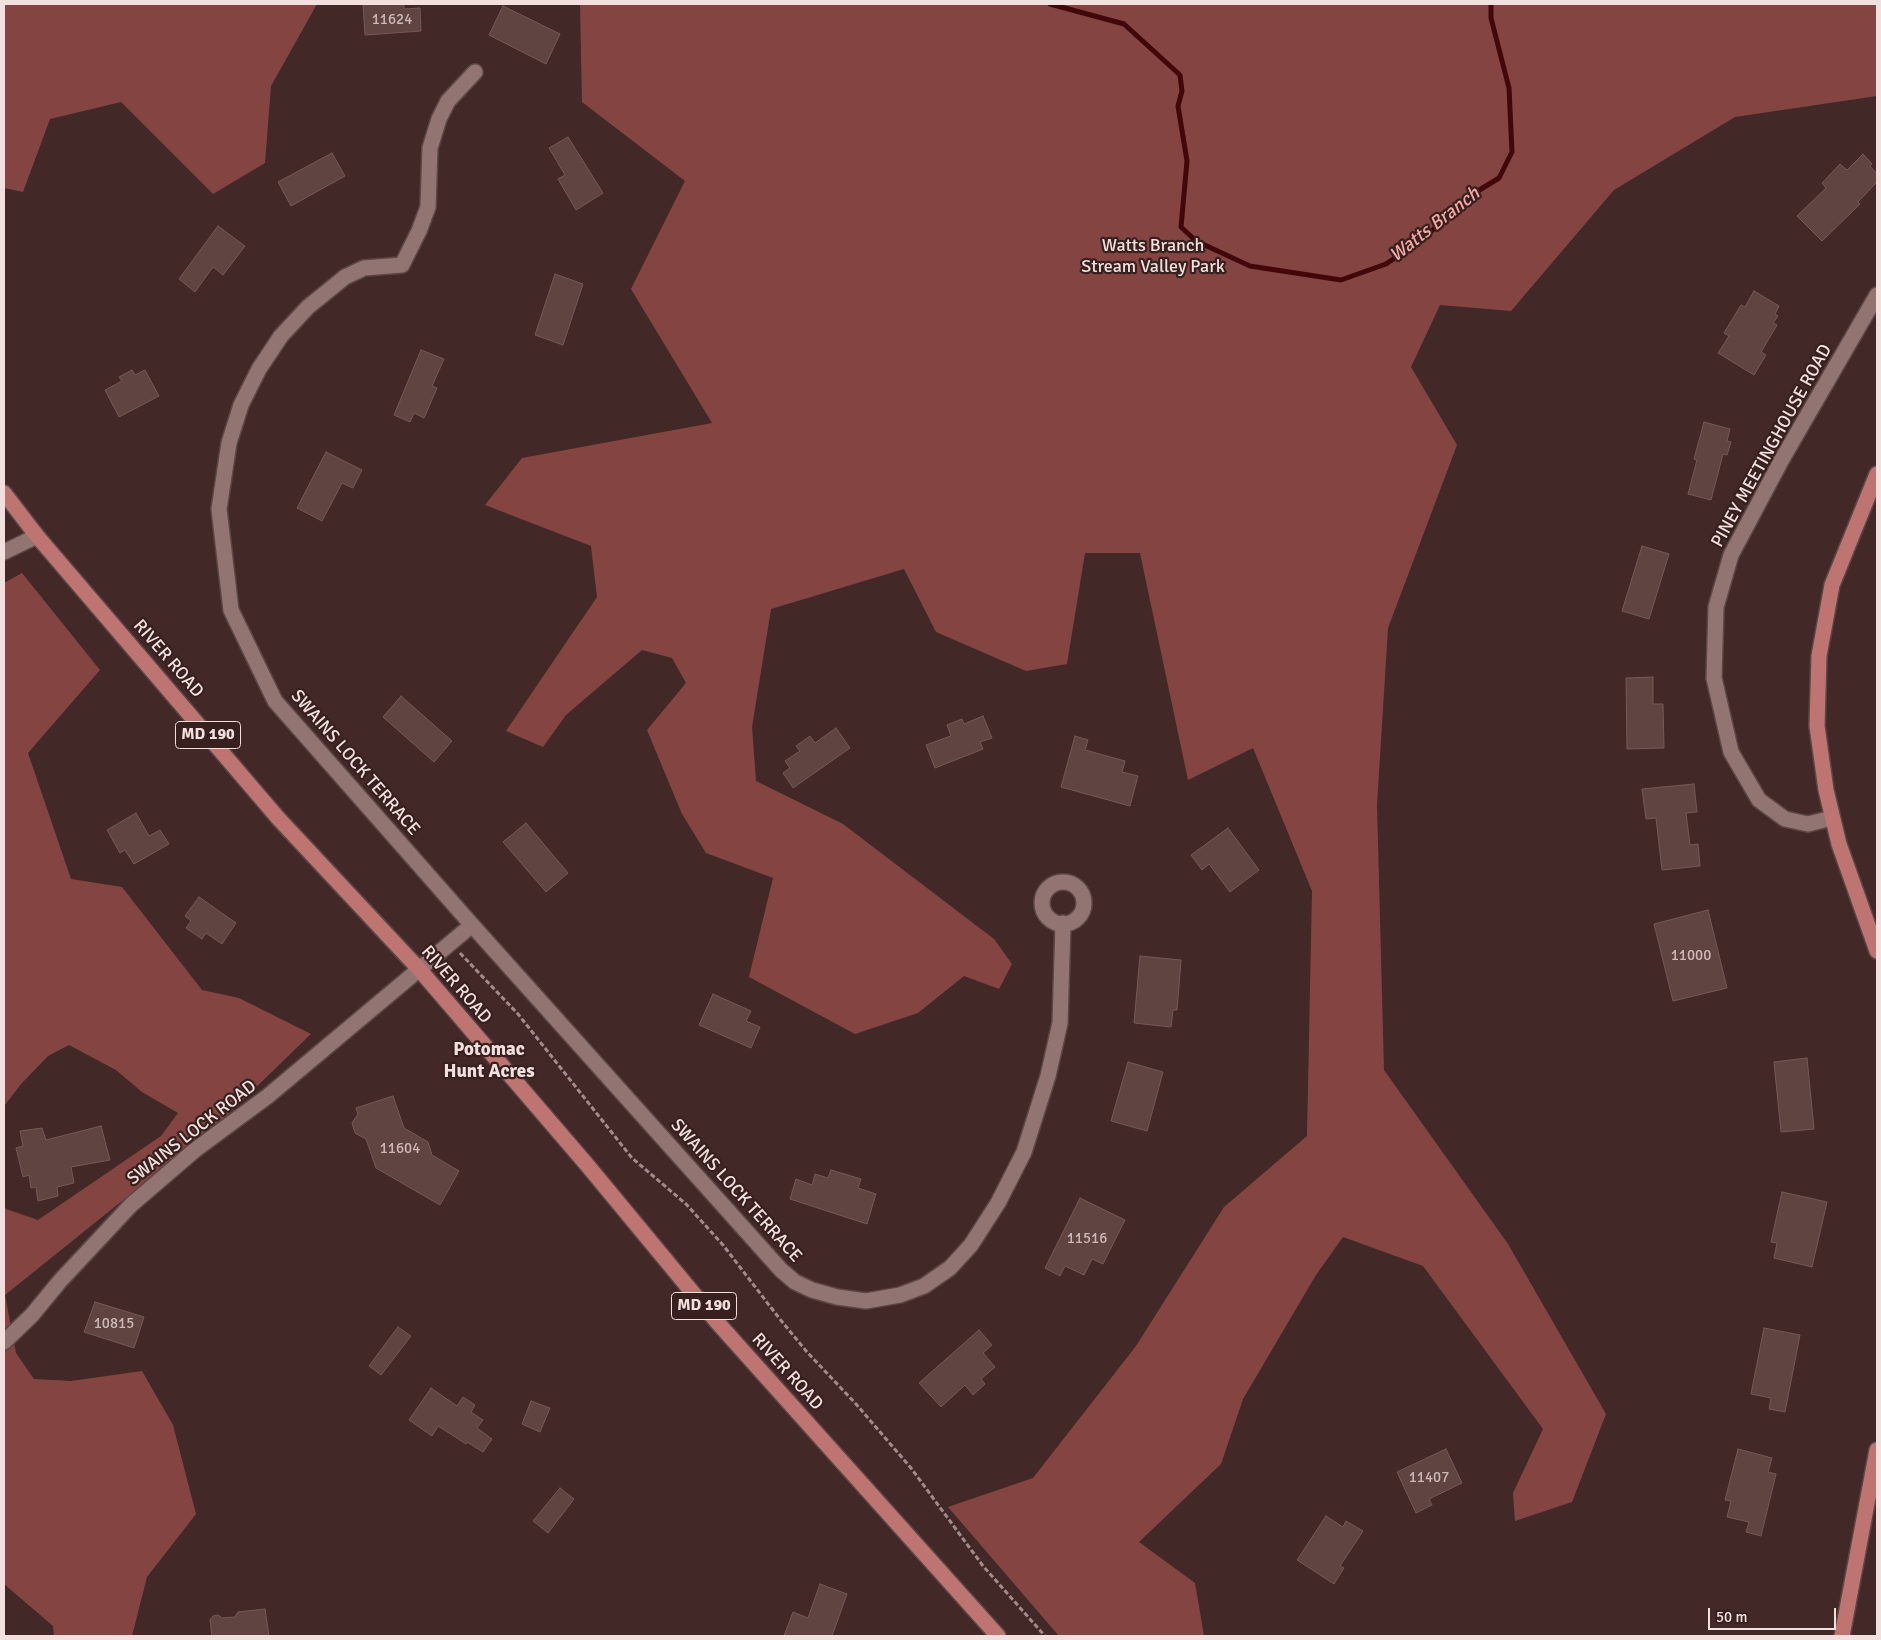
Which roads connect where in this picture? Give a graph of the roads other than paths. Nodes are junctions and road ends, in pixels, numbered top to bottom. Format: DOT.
graph roads {
  1 [pos="475,72"];
  2 [pos="1877,295"];
  3 [pos="1877,474"];
  4 [pos="4,493"];
  5 [pos="37,536"];
  6 [pos="4,552"];
  7 [pos="1832,818"];
  8 [pos="1063,923"];
  9 [pos="472,925"];
  10 [pos="1877,951"];
  11 [pos="419,970"];
  12 [pos="4,1342"];
  13 [pos="1877,1450"];
  14 [pos="995,1635"];
  15 [pos="1842,1636"];
  1 -- 9 [label="street, SWAINS LOCK TERRACE"];
  2 -- 7 [label="street, PINEY MEETINGHOUSE ROAD"];
  3 -- 7 [label="main road"];
  4 -- 5 [label="main road, RIVER ROAD / MD 190"];
  5 -- 6 [label="street"];
  5 -- 11 [label="main road, RIVER ROAD / MD 190"];
  7 -- 10 [label="main road"];
  8 -- 9 [label="street, SWAINS LOCK TERRACE"];
  9 -- 11 [label="street"];
  11 -- 12 [label="street, SWAINS LOCK ROAD"];
  11 -- 14 [label="main road, RIVER ROAD / MD 190"];
  13 -- 15 [label="main road"];
}
